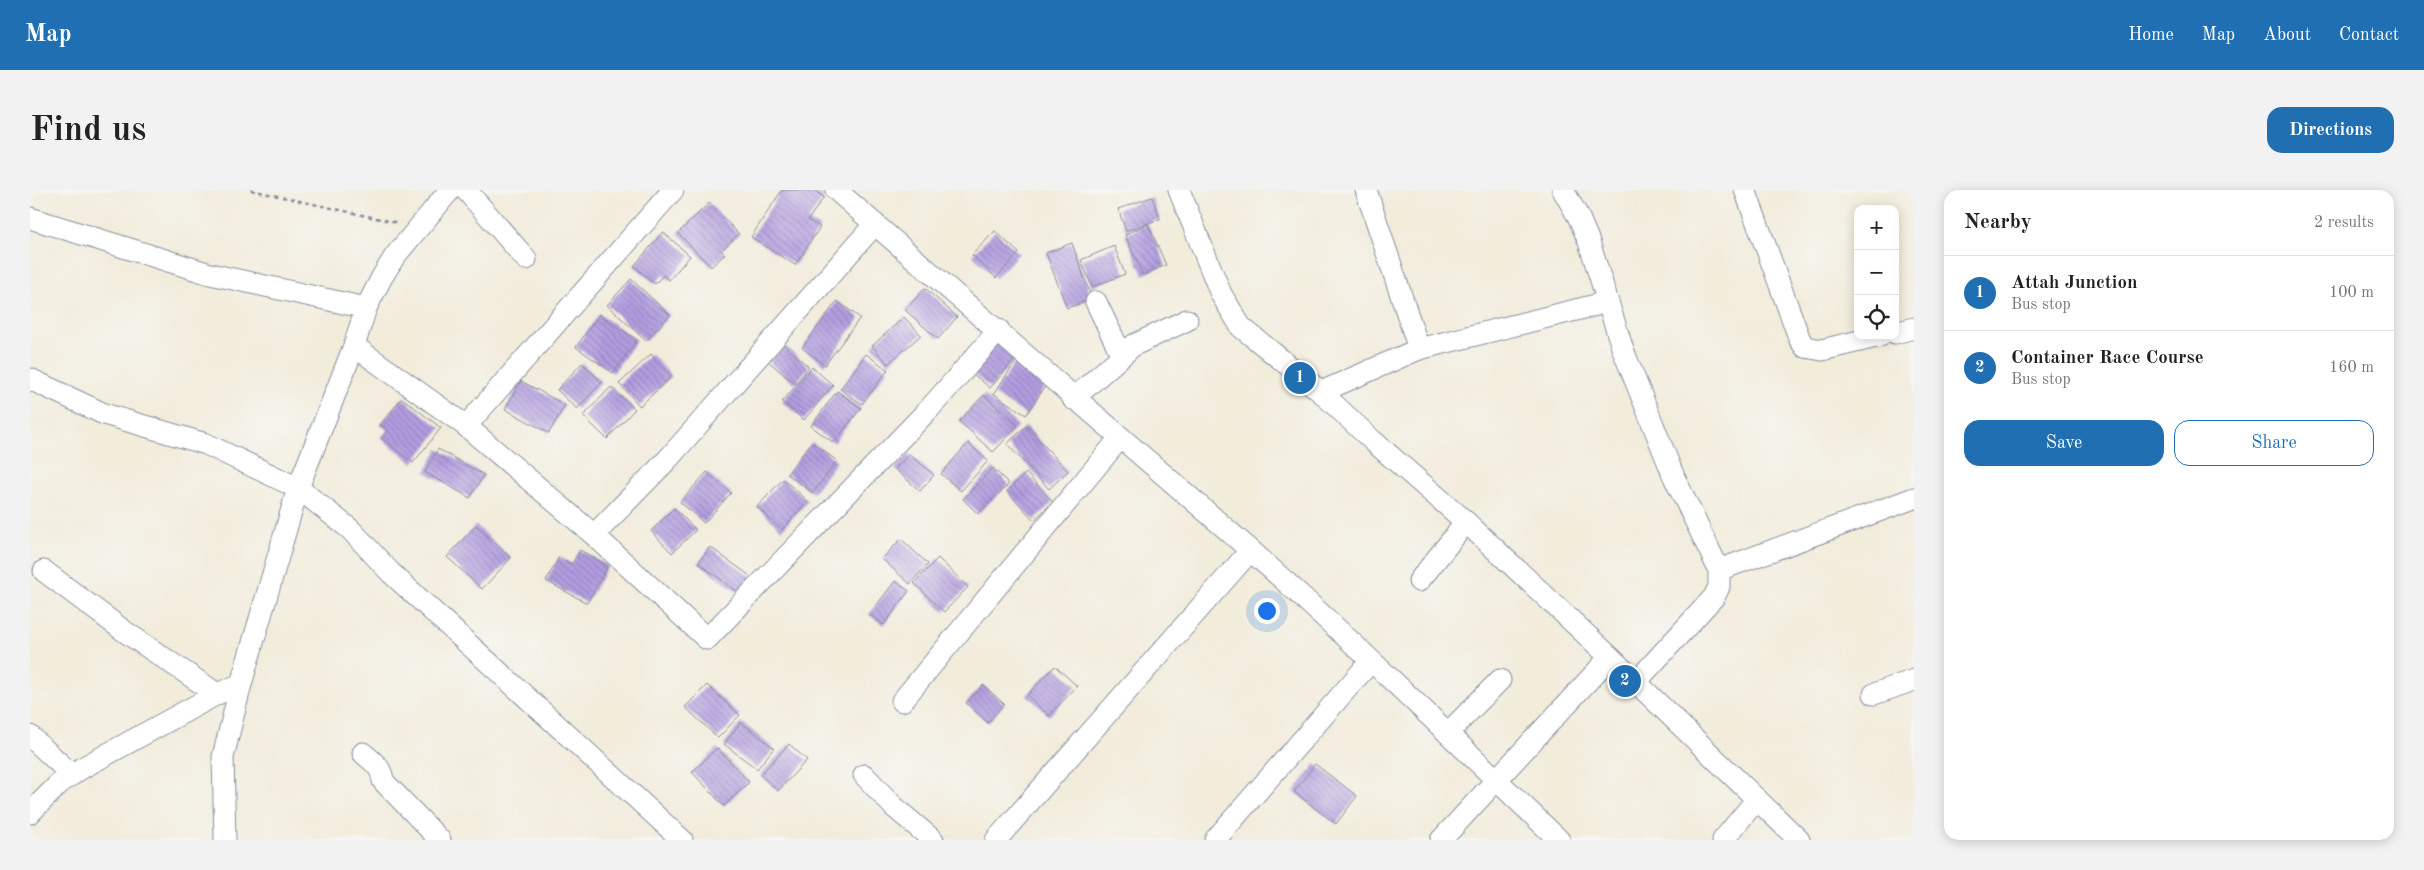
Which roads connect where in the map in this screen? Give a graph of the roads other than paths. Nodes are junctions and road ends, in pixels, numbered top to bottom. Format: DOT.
graph roads {
  1 [pos="450,190"];
  2 [pos="466,190"];
  3 [pos="673,190"];
  4 [pos="836,190"];
  5 [pos="1179,190"];
  6 [pos="1366,190"];
  7 [pos="1563,190"];
  8 [pos="1745,190"];
  9 [pos="30,218"];
  10 [pos="874,224"];
  11 [pos="526,259"];
  12 [pos="1096,302"];
  13 [pos="1608,302"];
  14 [pos="366,308"];
  15 [pos="1187,320"];
  16 [pos="1914,328"];
  17 [pos="999,330"];
  18 [pos="1899,331"];
  19 [pos="1863,340"];
  20 [pos="354,346"];
  21 [pos="1419,349"];
  22 [pos="1121,354"];
  23 [pos="30,379"];
  24 [pos="1321,392"];
  25 [pos="1073,399"];
  26 [pos="466,426"];
  27 [pos="1120,438"];
  28 [pos="298,488"];
  29 [pos="1914,498"];
  30 [pos="1466,522"];
  31 [pos="594,535"];
  32 [pos="1250,551"];
  33 [pos="1719,570"];
  34 [pos="44,571"];
  35 [pos="1419,581"];
  36 [pos="1610,657"];
  37 [pos="1371,661"];
  38 [pos="1500,680"];
  39 [pos="1914,680"];
  40 [pos="1636,682"];
  41 [pos="241,684"];
  42 [pos="217,694"];
  43 [pos="1874,694"];
  44 [pos="902,700"];
  45 [pos="1448,733"];
  46 [pos="30,736"];
  47 [pos="362,753"];
  48 [pos="72,775"];
  49 [pos="864,775"];
  50 [pos="1497,780"];
  51 [pos="1757,799"];
  52 [pos="30,813"];
  53 [pos="225,840"];
  54 [pos="440,840"];
  55 [pos="682,840"];
  56 [pos="933,840"];
  57 [pos="996,840"];
  58 [pos="1215,840"];
  59 [pos="1441,840"];
  60 [pos="1559,840"];
  61 [pos="1723,840"];
  62 [pos="1799,840"];
  1 -- 14 [label="street"];
  2 -- 11 [label="street"];
  3 -- 26 [label="street"];
  4 -- 10 [label="street"];
  5 -- 24 [label="street"];
  6 -- 21 [label="street"];
  7 -- 13 [label="street"];
  8 -- 19 [label="street"];
  9 -- 14 [label="street"];
  10 -- 17 [label="street"];
  10 -- 31 [label="street"];
  12 -- 22 [label="street"];
  13 -- 21 [label="street"];
  13 -- 33 [label="street"];
  14 -- 20 [label="street"];
  15 -- 22 [label="street"];
  16 -- 18 [label="street"];
  17 -- 25 [label="street"];
  17 -- 31 [label="street"];
  20 -- 26 [label="street"];
  20 -- 28 [label="street"];
  21 -- 24 [label="street"];
  22 -- 25 [label="street"];
  23 -- 28 [label="street"];
  24 -- 30 [label="street"];
  25 -- 27 [label="street"];
  26 -- 31 [label="street"];
  27 -- 32 [label="street"];
  27 -- 44 [label="street"];
  28 -- 41 [label="street"];
  28 -- 55 [label="street"];
  29 -- 33 [label="street"];
  30 -- 35 [label="street"];
  30 -- 36 [label="street"];
  32 -- 37 [label="street"];
  32 -- 57 [label="street"];
  33 -- 40 [label="street"];
  34 -- 42 [label="street"];
  36 -- 40 [label="street"];
  36 -- 50 [label="street"];
  37 -- 45 [label="street"];
  37 -- 58 [label="street"];
  38 -- 45 [label="street"];
  39 -- 43 [label="street"];
  40 -- 51 [label="street"];
  41 -- 42 [label="street"];
  41 -- 53 [label="street"];
  42 -- 48 [label="street"];
  45 -- 50 [label="street"];
  46 -- 48 [label="street"];
  47 -- 54 [label="street"];
  48 -- 52 [label="street"];
  49 -- 56 [label="street"];
  50 -- 59 [label="street"];
  50 -- 60 [label="street"];
  51 -- 61 [label="street"];
  51 -- 62 [label="street"];
}
